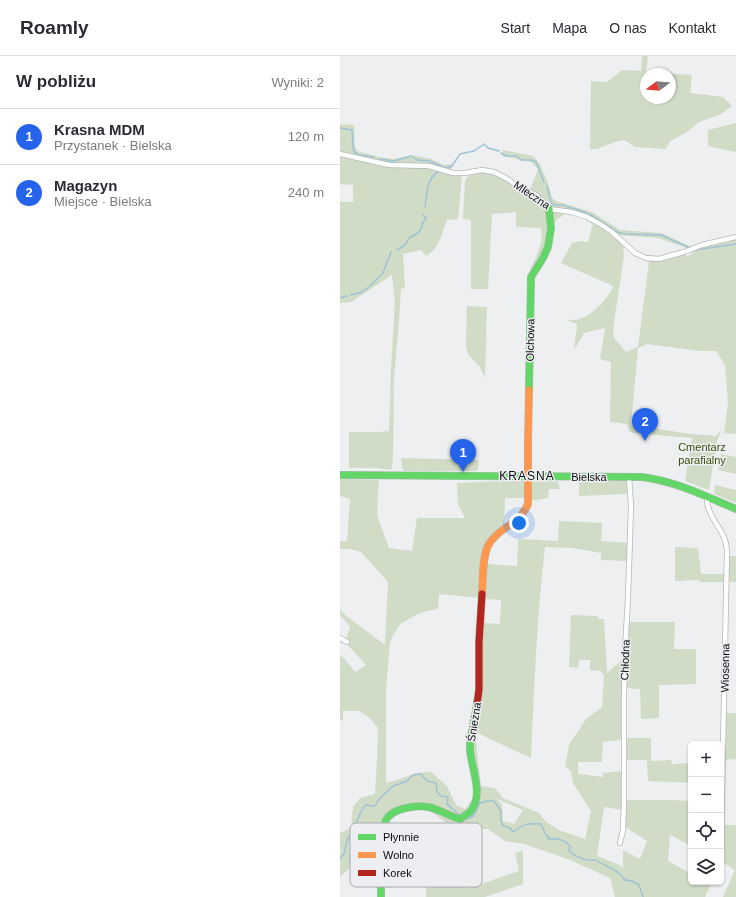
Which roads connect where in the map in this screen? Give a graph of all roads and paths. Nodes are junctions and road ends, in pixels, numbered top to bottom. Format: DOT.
graph roads {
  1 [pos="340,154"];
  2 [pos="549,209"];
  3 [pos="736,237"];
  4 [pos="340,475"];
  5 [pos="528,476"];
  6 [pos="629,477"];
  7 [pos="707,496"];
  8 [pos="736,509"];
  9 [pos="340,638"];
  10 [pos="347,642"];
  11 [pos="722,813"];
  12 [pos="385,823"];
  13 [pos="620,843"];
  14 [pos="381,887"];
  15 [pos="381,897"];
  1 -- 2 [label="street, Mleczna"];
  2 -- 3 [label="street, Mleczna"];
  2 -- 5 [label="street, Olchowa"];
  4 -- 5 [label="street, Bielska"];
  5 -- 6 [label="street, Bielska"];
  5 -- 12 [label="street, Śnieżna"];
  6 -- 7 [label="street, Bielska"];
  6 -- 13 [label="street, Chłodna"];
  7 -- 8 [label="street, Bielska"];
  7 -- 11 [label="street, Wiosenna"];
  9 -- 10 [label="street"];
  14 -- 15 [label="street, Śnieżna"];
}
